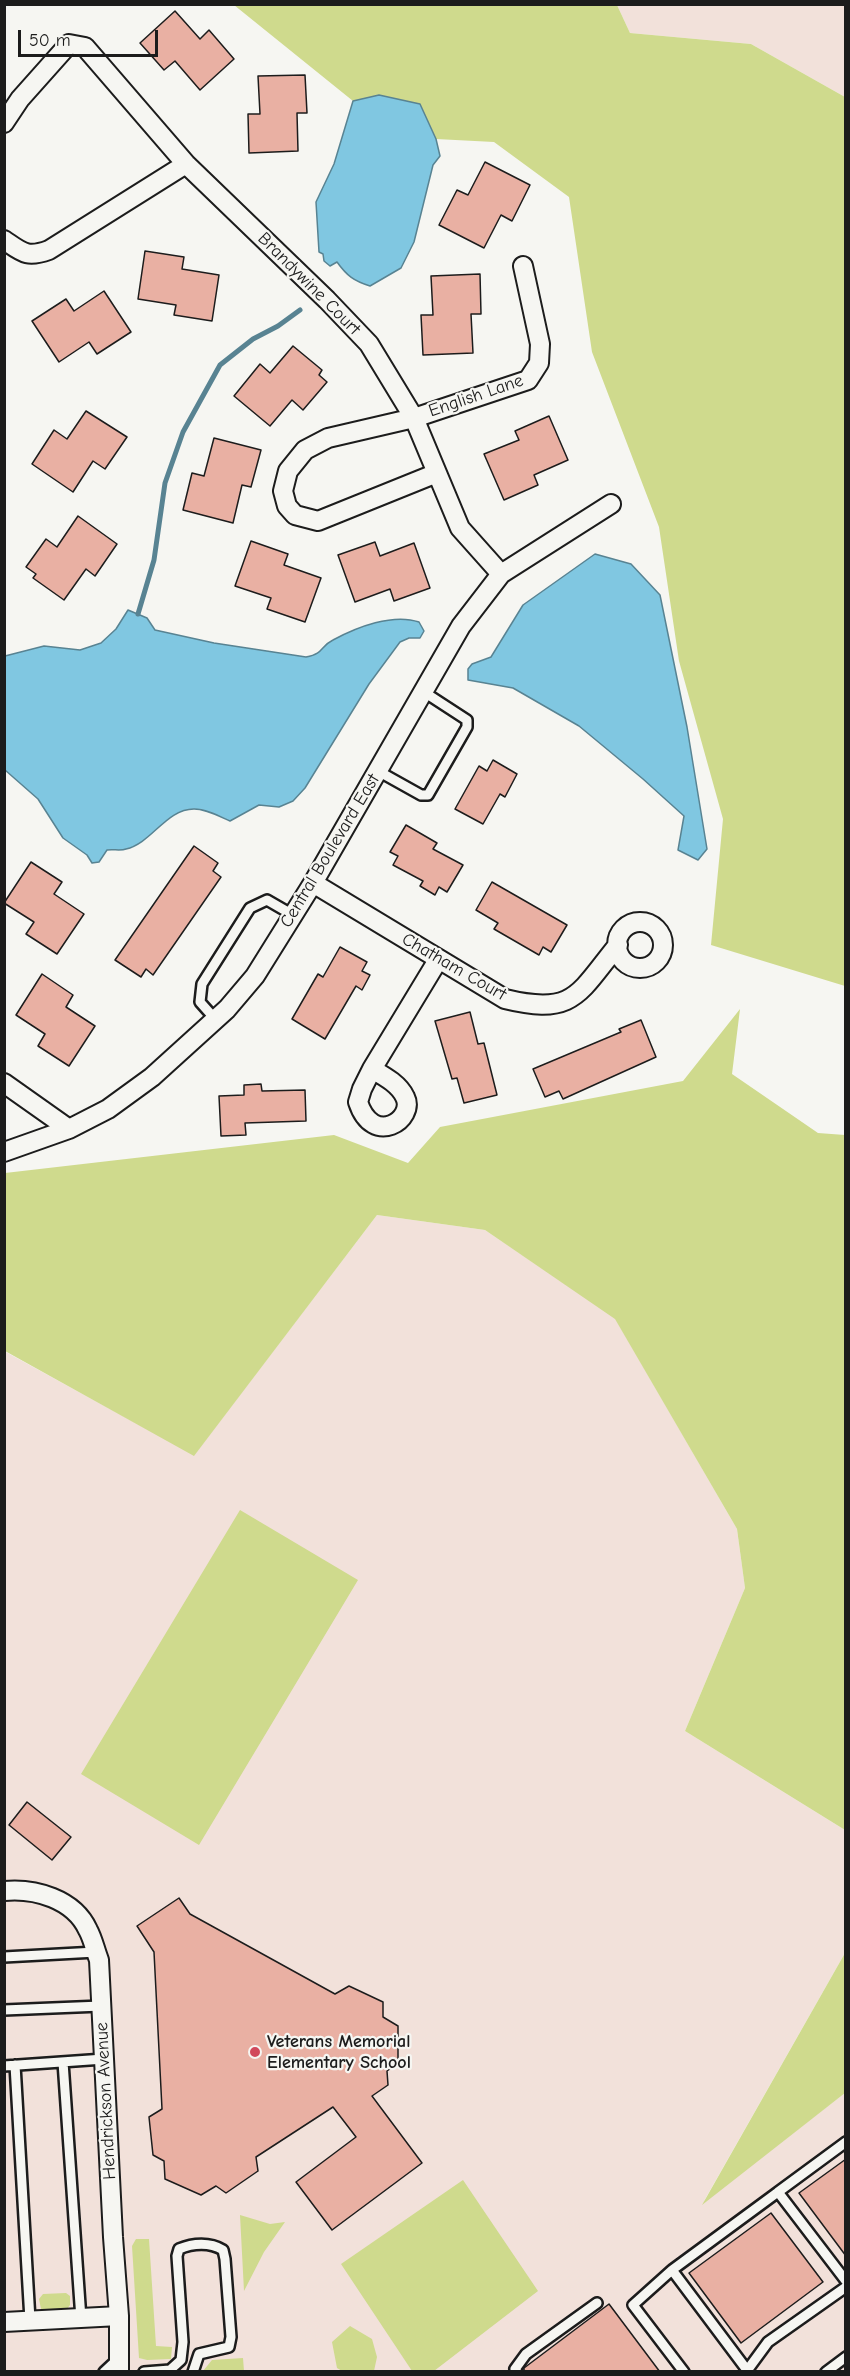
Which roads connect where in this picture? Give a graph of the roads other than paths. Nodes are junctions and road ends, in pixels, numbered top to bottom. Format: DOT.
graph roads {
  1 [pos="4,123"];
  2 [pos="186,164"];
  3 [pos="4,240"];
  4 [pos="523,266"];
  5 [pos="414,418"];
  6 [pos="438,473"];
  7 [pos="611,504"];
  8 [pos="501,574"];
  9 [pos="424,692"];
  10 [pos="378,771"];
  11 [pos="314,883"];
  12 [pos="293,915"];
  13 [pos="618,945"];
  14 [pos="438,960"];
  15 [pos="216,1020"];
  16 [pos="372,1070"];
  17 [pos="4,1083"];
  18 [pos="69,1129"];
  19 [pos="4,1152"];
  20 [pos="4,1891"];
  21 [pos="96,1952"];
  22 [pos="4,1957"];
  23 [pos="102,2006"];
  24 [pos="4,2010"];
  25 [pos="104,2059"];
  26 [pos="63,2062"];
  27 [pos="15,2065"];
  28 [pos="4,2066"];
  29 [pos="846,2142"];
  30 [pos="778,2192"];
  31 [pos="672,2270"];
  32 [pos="846,2281"];
  33 [pos="846,2287"];
  34 [pos="597,2303"];
  35 [pos="119,2316"];
  36 [pos="81,2319"];
  37 [pos="30,2320"];
  38 [pos="4,2322"];
  39 [pos="846,2357"];
  40 [pos="119,2364"];
  41 [pos="746,2371"];
  42 [pos="104,2372"];
  43 [pos="144,2372"];
  44 [pos="193,2372"];
  45 [pos="517,2372"];
  46 [pos="684,2372"];
  47 [pos="826,2372"];
  1 -- 2 [label="street, Brandywine Court"];
  2 -- 3 [label="street"];
  2 -- 5 [label="street, Brandywine Court"];
  4 -- 5 [label="street, English Lane"];
  5 -- 6 [label="street, Brandywine Court"];
  5 -- 6 [label="street"];
  6 -- 8 [label="street, Brandywine Court"];
  7 -- 8 [label="street, Central Boulevard East"];
  8 -- 9 [label="street, Central Boulevard East"];
  9 -- 10 [label="street, Central Boulevard East"];
  9 -- 10 [label="lane"];
  10 -- 11 [label="street, Central Boulevard East"];
  11 -- 12 [label="street, Central Boulevard East"];
  11 -- 14 [label="street, Chatham Court"];
  12 -- 15 [label="street, Central Boulevard East"];
  12 -- 15 [label="lane"];
  13 -- 14 [label="street, Chatham Court"];
  14 -- 16 [label="street"];
  15 -- 18 [label="street, Central Boulevard East"];
  17 -- 18 [label="street"];
  18 -- 19 [label="street, Central Boulevard East"];
  20 -- 21 [label="street, Hendrickson Avenue"];
  21 -- 22 [label="lane"];
  21 -- 23 [label="street, Hendrickson Avenue"];
  23 -- 24 [label="lane"];
  23 -- 25 [label="street, Hendrickson Avenue"];
  25 -- 26 [label="lane"];
  25 -- 35 [label="street, Hendrickson Avenue"];
  26 -- 27 [label="lane"];
  26 -- 36 [label="lane"];
  27 -- 28 [label="lane"];
  27 -- 37 [label="lane"];
  29 -- 30 [label="lane"];
  30 -- 31 [label="lane"];
  30 -- 32 [label="lane"];
  31 -- 41 [label="lane"];
  31 -- 46 [label="lane"];
  33 -- 41 [label="lane"];
  34 -- 45 [label="lane"];
  35 -- 36 [label="street"];
  35 -- 40 [label="street, Hendrickson Avenue"];
  36 -- 37 [label="street"];
  37 -- 38 [label="street"];
  39 -- 47 [label="lane"];
  40 -- 42 [label="lane"];
  43 -- 44 [label="lane"];
}
